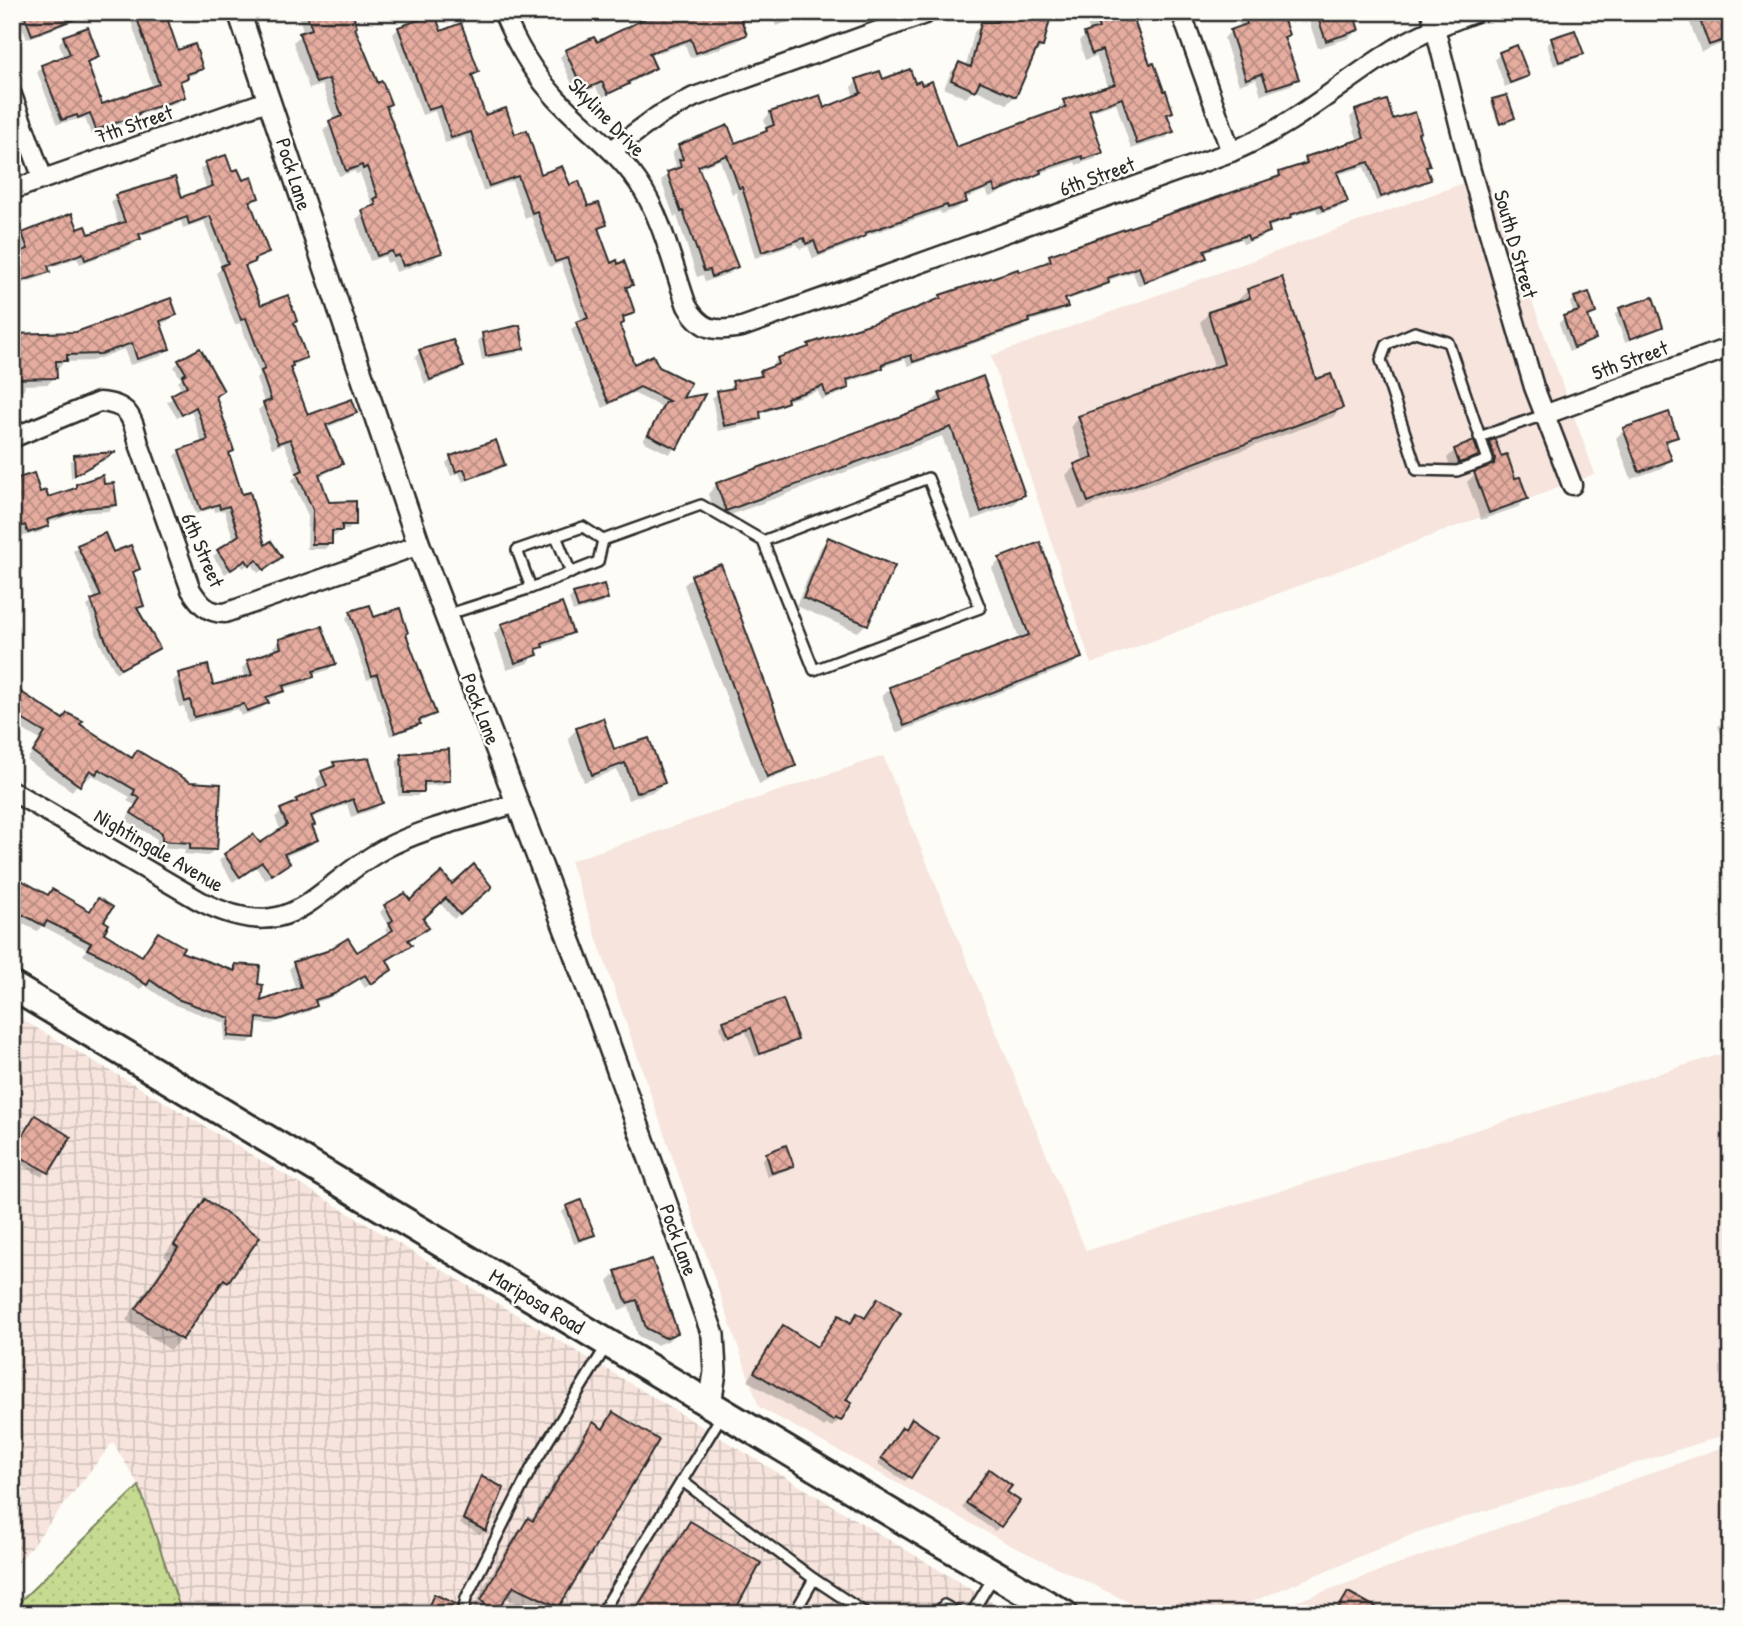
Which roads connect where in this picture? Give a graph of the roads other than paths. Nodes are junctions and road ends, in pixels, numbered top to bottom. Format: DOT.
graph roads {
  1 [pos="239,12"];
  2 [pos="503,12"];
  3 [pos="1181,12"];
  4 [pos="1476,12"];
  5 [pos="925,14"];
  6 [pos="1433,20"];
  7 [pos="12,95"];
  8 [pos="270,100"];
  9 [pos="612,150"];
  10 [pos="1231,152"];
  11 [pos="43,179"];
  12 [pos="12,190"];
  13 [pos="709,329"];
  14 [pos="1731,347"];
  15 [pos="1544,415"];
  16 [pos="1479,437"];
  17 [pos="12,438"];
  18 [pos="1572,485"];
  19 [pos="556,536"];
  20 [pos="603,540"];
  21 [pos="763,541"];
  22 [pos="419,545"];
  23 [pos="571,573"];
  24 [pos="531,588"];
  25 [pos="446,615"];
  26 [pos="12,791"];
  27 [pos="516,803"];
  28 [pos="12,986"];
  29 [pos="608,1343"];
  30 [pos="717,1409"];
  31 [pos="682,1480"];
  32 [pos="995,1575"];
  33 [pos="814,1580"];
  34 [pos="463,1614"];
  35 [pos="601,1614"];
  36 [pos="794,1614"];
  37 [pos="867,1614"];
  38 [pos="937,1614"];
  39 [pos="960,1614"];
  40 [pos="971,1614"];
  41 [pos="1064,1614"];
  1 -- 8 [label="street, Pock Lane"];
  2 -- 9 [label="street, Skyline Drive"];
  3 -- 10 [label="street"];
  4 -- 6 [label="street, 6th Street"];
  5 -- 9 [label="street"];
  6 -- 10 [label="street, 6th Street"];
  6 -- 15 [label="street, South D Street"];
  7 -- 11 [label="street"];
  8 -- 11 [label="street, 7th Street"];
  8 -- 22 [label="street, Pock Lane"];
  9 -- 13 [label="street, Skyline Drive"];
  10 -- 13 [label="street, 6th Street"];
  11 -- 12 [label="street, 7th Street"];
  14 -- 15 [label="street, 5th Street"];
  15 -- 16 [label="lane"];
  15 -- 18 [label="street, South D Street"];
  16 -- 16 [label="lane"];
  17 -- 22 [label="street, 6th Street"];
  19 -- 20 [label="lane"];
  19 -- 23 [label="lane"];
  19 -- 24 [label="lane"];
  20 -- 21 [label="lane"];
  20 -- 23 [label="lane"];
  21 -- 21 [label="lane"];
  22 -- 25 [label="street, Pock Lane"];
  23 -- 24 [label="lane"];
  24 -- 25 [label="lane"];
  25 -- 27 [label="street, Pock Lane"];
  26 -- 27 [label="street, Nightingale Avenue"];
  27 -- 30 [label="street, Pock Lane"];
  28 -- 29 [label="main road, Mariposa Road"];
  29 -- 30 [label="main road, Mariposa Road"];
  29 -- 34 [label="lane"];
  30 -- 31 [label="lane"];
  30 -- 32 [label="main road, Mariposa Road"];
  31 -- 33 [label="lane"];
  31 -- 35 [label="lane"];
  32 -- 40 [label="lane"];
  32 -- 41 [label="main road, Mariposa Road"];
  33 -- 36 [label="lane"];
  33 -- 37 [label="lane"];
  38 -- 39 [label="lane"];
}
